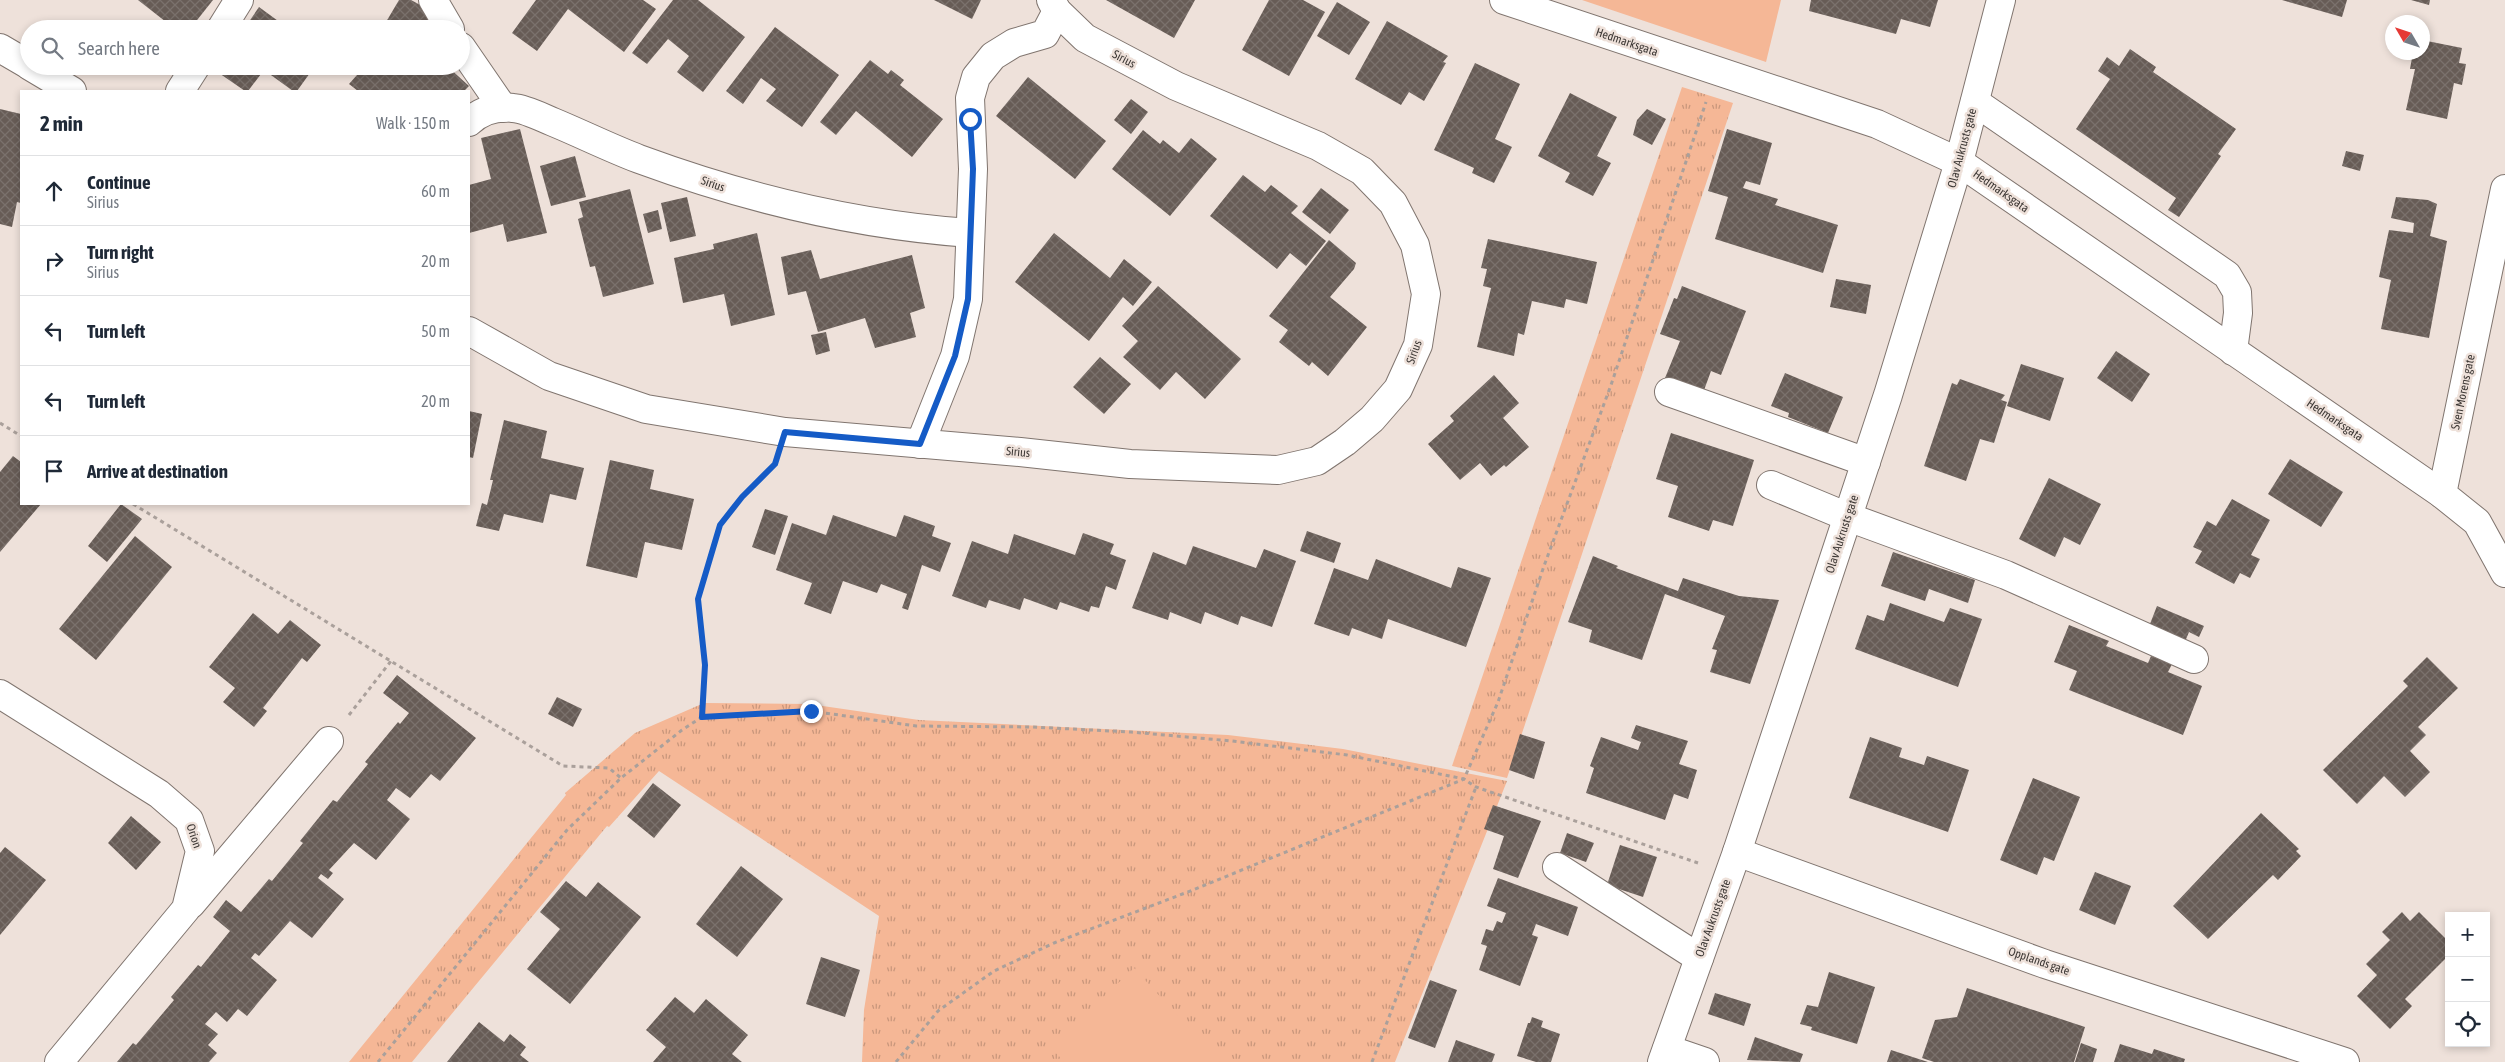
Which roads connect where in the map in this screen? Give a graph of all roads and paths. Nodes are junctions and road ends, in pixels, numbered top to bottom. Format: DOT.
graph roads {
  1 [pos="240,0"];
  2 [pos="433,0"];
  3 [pos="1504,0"];
  4 [pos="2001,0"];
  5 [pos="1054,5"];
  6 [pos="227,20"];
  7 [pos="445,20"];
  8 [pos="0,48"];
  9 [pos="20,60"];
  10 [pos="470,60"];
  11 [pos="1717,72"];
  12 [pos="45,75"];
  13 [pos="190,75"];
  14 [pos="70,90"];
  15 [pos="181,90"];
  16 [pos="1975,102"];
  17 [pos="503,108"];
  18 [pos="470,121"];
  19 [pos="1959,162"];
  20 [pos="2505,189"];
  21 [pos="970,233"];
  22 [pos="470,332"];
  23 [pos="2233,351"];
  24 [pos="1670,392"];
  25 [pos="0,423"];
  26 [pos="785,432"];
  27 [pos="20,435"];
  28 [pos="920,444"];
  29 [pos="1866,462"];
  30 [pos="1771,485"];
  31 [pos="2442,494"];
  32 [pos="135,505"];
  33 [pos="1848,517"];
  34 [pos="2505,573"];
  35 [pos="2194,659"];
  36 [pos="391,660"];
  37 [pos="0,694"];
  38 [pos="702,717"];
  39 [pos="329,741"];
  40 [pos="621,778"];
  41 [pos="1464,779"];
  42 [pos="1476,788"];
  43 [pos="1733,864"];
  44 [pos="1557,868"];
  45 [pos="186,910"];
  46 [pos="1699,958"];
  47 [pos="1664,1055"];
  48 [pos="59,1062"];
  49 [pos="378,1062"];
  50 [pos="896,1062"];
  51 [pos="1372,1062"];
  52 [pos="1705,1062"];
  53 [pos="2345,1062"];
  1 -- 6 [label="street"];
  2 -- 7 [label="street"];
  3 -- 11 [label="street, Hedmarksgata"];
  4 -- 16 [label="street, Olav Aukrusts gate"];
  5 -- 21 [label="street, Sirius"];
  5 -- 28 [label="street, Sirius"];
  8 -- 9 [label="street"];
  10 -- 17 [label="street"];
  11 -- 19 [label="street, Hedmarksgata"];
  11 -- 41 [label="path"];
  12 -- 14 [label="street"];
  13 -- 15 [label="street"];
  16 -- 19 [label="street, Olav Aukrusts gate"];
  16 -- 23 [label="street"];
  17 -- 18 [label="street, Sirius"];
  17 -- 21 [label="street, Sirius"];
  19 -- 23 [label="street, Hedmarksgata"];
  19 -- 29 [label="street, Olav Aukrusts gate"];
  20 -- 31 [label="street, Sven Morens gate"];
  21 -- 28 [label="street, Sirius"];
  22 -- 26 [label="street, Sirius"];
  23 -- 31 [label="street, Hedmarksgata"];
  24 -- 29 [label="street"];
  25 -- 27 [label="path"];
  26 -- 28 [label="street, Sirius"];
  26 -- 38 [label="path"];
  29 -- 33 [label="street, Olav Aukrusts gate"];
  30 -- 33 [label="street"];
  31 -- 34 [label="street"];
  32 -- 36 [label="path"];
  33 -- 35 [label="street"];
  33 -- 43 [label="street, Olav Aukrusts gate"];
  36 -- 39 [label="path"];
  36 -- 40 [label="path"];
  37 -- 45 [label="street, Orion"];
  38 -- 40 [label="path"];
  38 -- 41 [label="path"];
  39 -- 45 [label="street"];
  40 -- 49 [label="path"];
  41 -- 42 [label="path"];
  41 -- 50 [label="path"];
  42 -- 43 [label="path"];
  42 -- 51 [label="path"];
  43 -- 46 [label="street, Olav Aukrusts gate"];
  43 -- 53 [label="street, Opplands gate"];
  44 -- 46 [label="street"];
  45 -- 48 [label="street, Orion"];
  46 -- 47 [label="street, Olav Aukrusts gate"];
  47 -- 52 [label="street"];
}
